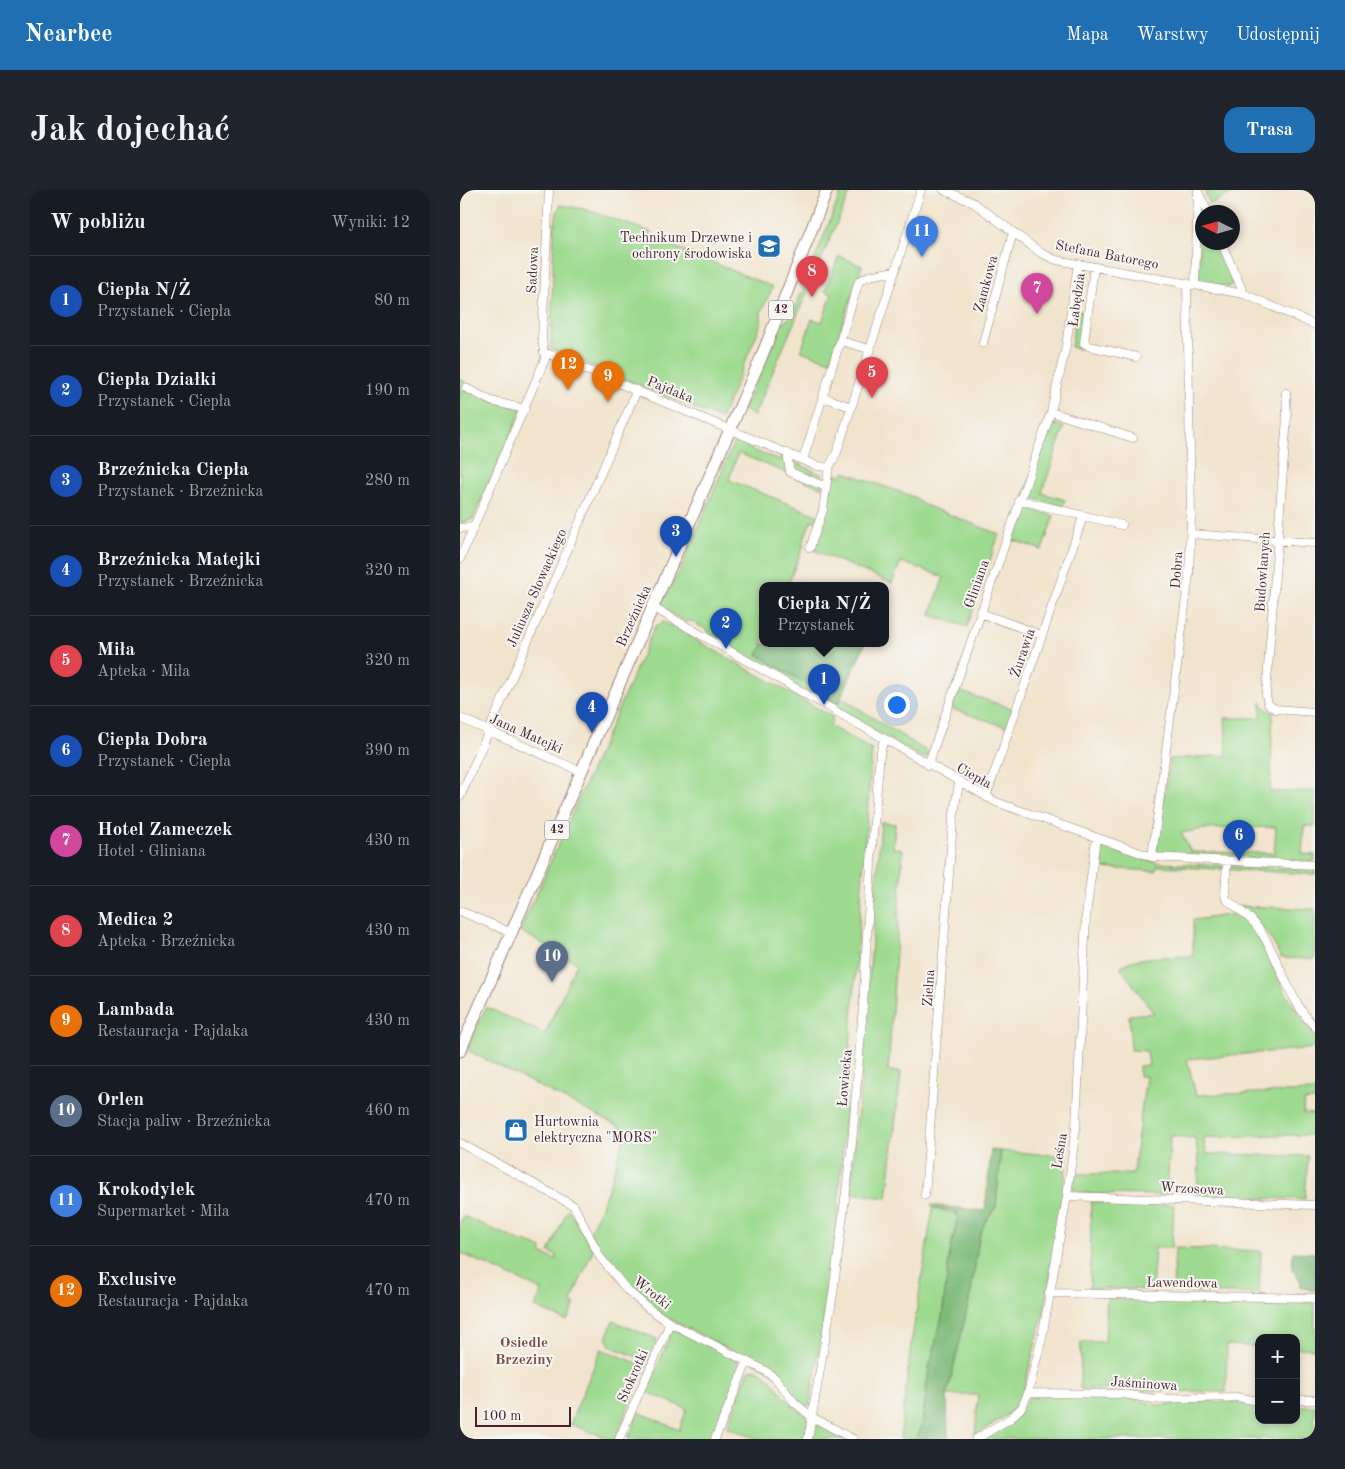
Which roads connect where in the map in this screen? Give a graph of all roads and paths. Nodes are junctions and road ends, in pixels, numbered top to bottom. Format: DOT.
graph roads {
  1 [pos="549,190"];
  2 [pos="827,190"];
  3 [pos="921,190"];
  4 [pos="944,190"];
  5 [pos="970,190"];
  6 [pos="1198,191"];
  7 [pos="966,199"];
  8 [pos="1205,205"];
  9 [pos="1013,232"];
  10 [pos="1225,250"];
  11 [pos="1078,264"];
  12 [pos="1094,268"];
  13 [pos="895,271"];
  14 [pos="1187,284"];
  15 [pos="1195,285"];
  16 [pos="1244,294"];
  17 [pos="1315,325"];
  18 [pos="841,341"];
  19 [pos="984,343"];
  20 [pos="870,349"];
  21 [pos="544,352"];
  22 [pos="1136,357"];
  23 [pos="466,388"];
  24 [pos="637,390"];
  25 [pos="1286,393"];
  26 [pos="824,397"];
  27 [pos="851,407"];
  28 [pos="525,409"];
  29 [pos="1051,412"];
  30 [pos="730,429"];
  31 [pos="1133,438"];
  32 [pos="787,453"];
  33 [pos="803,460"];
  34 [pos="829,468"];
  35 [pos="826,487"];
  36 [pos="1019,500"];
  37 [pos="1082,517"];
  38 [pos="1122,525"];
  39 [pos="474,527"];
  40 [pos="460,528"];
  41 [pos="1191,534"];
  42 [pos="1277,540"];
  43 [pos="1315,544"];
  44 [pos="810,548"];
  45 [pos="460,559"];
  46 [pos="654,608"];
  47 [pos="980,613"];
  48 [pos="1042,635"];
  49 [pos="1315,712"];
  50 [pos="460,718"];
  51 [pos="488,731"];
  52 [pos="884,739"];
  53 [pos="928,765"];
  54 [pos="582,772"];
  55 [pos="959,783"];
  56 [pos="460,797"];
  57 [pos="986,797"];
  58 [pos="1096,838"];
  59 [pos="1152,857"];
  60 [pos="1227,861"];
  61 [pos="1315,865"];
  62 [pos="460,911"];
  63 [pos="512,934"];
  64 [pos="1315,1027"];
  65 [pos="460,1051"];
  66 [pos="460,1142"];
  67 [pos="924,1195"];
  68 [pos="1067,1196"];
  69 [pos="1315,1205"];
  70 [pos="1049,1293"];
  71 [pos="1315,1298"];
  72 [pos="670,1323"];
  73 [pos="747,1362"];
  74 [pos="1028,1393"];
  75 [pos="1255,1400"];
  76 [pos="1300,1400"];
  77 [pos="1315,1400"];
  78 [pos="812,1417"];
  79 [pos="619,1439"];
  80 [pos="715,1439"];
  81 [pos="808,1439"];
  82 [pos="853,1439"];
  83 [pos="976,1439"];
  1 -- 21 [label="street, Sadowa"];
  2 -- 30 [label="main road, Brzeźnicka / 42"];
  3 -- 13 [label="street"];
  4 -- 7 [label="street, Stefana Batorego"];
  5 -- 7 [label="street"];
  6 -- 8 [label="street"];
  6 -- 15 [label="street"];
  7 -- 9 [label="street, Stefana Batorego"];
  9 -- 11 [label="street, Stefana Batorego"];
  9 -- 19 [label="street, Zamkowa"];
  10 -- 16 [label="street"];
  11 -- 12 [label="street, Stefana Batorego"];
  11 -- 29 [label="street, Gliniana"];
  12 -- 14 [label="street, Stefana Batorego"];
  12 -- 22 [label="street, Łabędzia"];
  13 -- 18 [label="street"];
  13 -- 20 [label="street"];
  14 -- 15 [label="street, Stefana Batorego"];
  14 -- 41 [label="street, Dobra"];
  15 -- 16 [label="street, Stefana Batorego"];
  16 -- 17 [label="street, Stefana Batorego"];
  18 -- 20 [label="street"];
  18 -- 26 [label="street"];
  20 -- 27 [label="street"];
  21 -- 24 [label="street, Pajdaka"];
  21 -- 28 [label="street, Sadowa"];
  23 -- 28 [label="street"];
  24 -- 30 [label="street, Pajdaka"];
  24 -- 51 [label="street, Juliusza Słowackiego"];
  25 -- 42 [label="street, Budowlanych"];
  26 -- 27 [label="street"];
  26 -- 33 [label="street"];
  27 -- 34 [label="street"];
  28 -- 39 [label="street, Sadowa"];
  29 -- 31 [label="street"];
  29 -- 36 [label="street, Gliniana"];
  30 -- 32 [label="street, Pajdaka"];
  30 -- 46 [label="main road, Brzeźnicka / 42"];
  32 -- 33 [label="street, Pajdaka"];
  32 -- 35 [label="street"];
  33 -- 34 [label="street, Pajdaka"];
  34 -- 35 [label="street"];
  35 -- 44 [label="street"];
  36 -- 37 [label="street"];
  36 -- 47 [label="street, Gliniana"];
  37 -- 38 [label="street"];
  37 -- 48 [label="street, Żurawia"];
  39 -- 40 [label="street"];
  39 -- 45 [label="street, Sadowa"];
  41 -- 42 [label="street"];
  41 -- 59 [label="street, Dobra"];
  42 -- 43 [label="street"];
  42 -- 49 [label="street, Budowlanych"];
  46 -- 52 [label="street, Ciepła"];
  46 -- 54 [label="main road, Brzeźnicka / 42"];
  47 -- 48 [label="street"];
  47 -- 53 [label="street, Gliniana"];
  48 -- 57 [label="street, Żurawia"];
  50 -- 51 [label="street, Jana Matejki"];
  51 -- 54 [label="street, Jana Matejki"];
  51 -- 56 [label="street, Juliusza Słowackiego"];
  52 -- 53 [label="street, Ciepła"];
  52 -- 78 [label="street, Łowiecka"];
  53 -- 55 [label="street, Ciepła"];
  54 -- 63 [label="main road, Brzeźnicka / 42"];
  55 -- 57 [label="street, Ciepła"];
  55 -- 67 [label="street, Zielna"];
  57 -- 58 [label="street, Ciepła"];
  58 -- 59 [label="street, Ciepła"];
  58 -- 68 [label="street, Leśna"];
  59 -- 60 [label="street, Ciepła"];
  60 -- 61 [label="street, Ciepła"];
  60 -- 64 [label="street"];
  62 -- 63 [label="street"];
  63 -- 65 [label="main road, Brzeźnicka / 42"];
  66 -- 72 [label="street, Wrotki"];
  68 -- 69 [label="street, Wrzosowa"];
  68 -- 70 [label="street, Leśna"];
  70 -- 71 [label="street, Lawendowa"];
  70 -- 74 [label="street, Leśna"];
  72 -- 73 [label="street, Wrotki"];
  72 -- 79 [label="street, Stokrotki"];
  73 -- 78 [label="street, Wrotki"];
  73 -- 80 [label="street"];
  74 -- 75 [label="street, Jaśminowa"];
  74 -- 83 [label="street, Leśna"];
  76 -- 77 [label="street"];
  78 -- 81 [label="street, Łowiecka"];
  78 -- 82 [label="street, Wrotki"];
}
